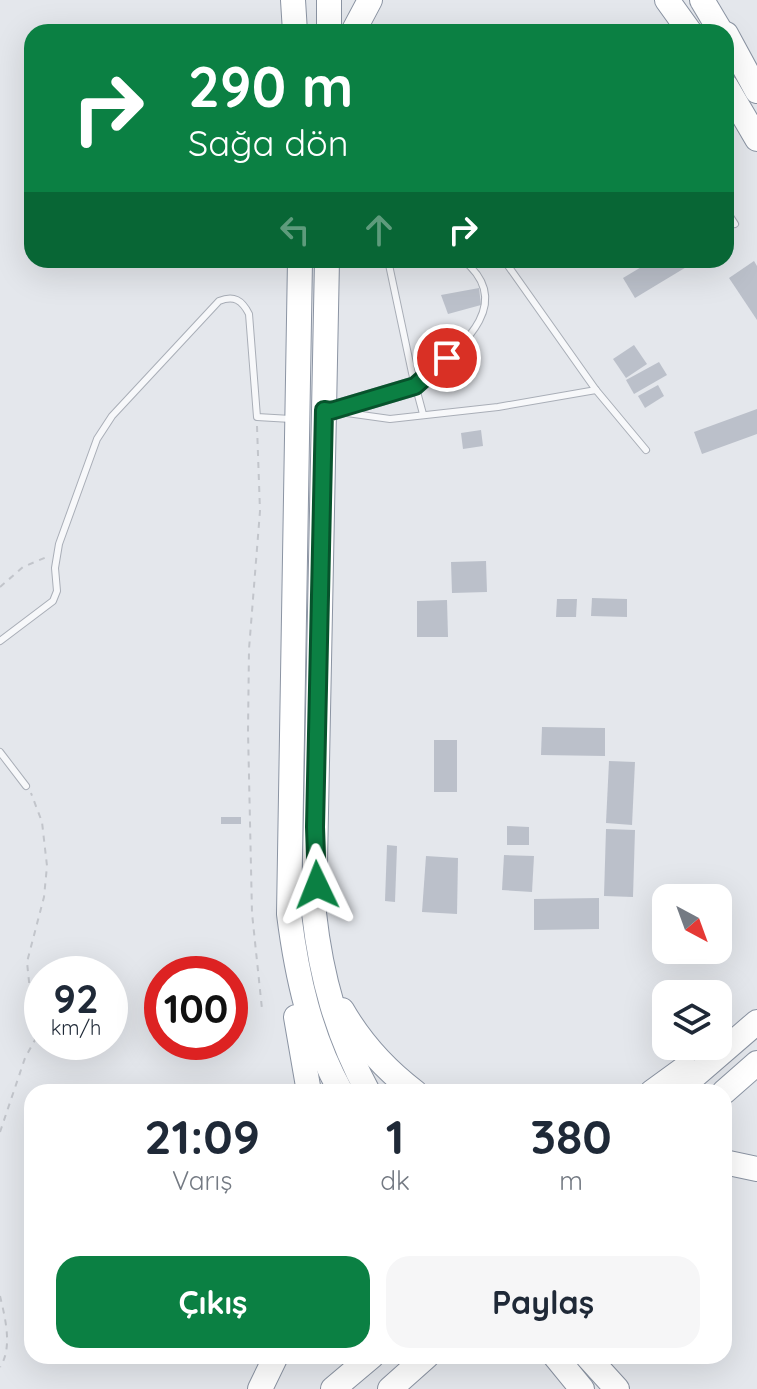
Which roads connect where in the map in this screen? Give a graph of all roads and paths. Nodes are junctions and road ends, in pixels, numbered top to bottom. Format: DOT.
graph roads {
  1 [pos="293,0"];
  2 [pos="305,0"];
  3 [pos="329,0"];
  4 [pos="370,0"];
  5 [pos="667,0"];
  6 [pos="675,0"];
  7 [pos="705,0"];
  8 [pos="294,24"];
  9 [pos="305,24"];
  10 [pos="329,24"];
  11 [pos="357,24"];
  12 [pos="686,24"];
  13 [pos="688,24"];
  14 [pos="718,24"];
  15 [pos="734,51"];
  16 [pos="757,91"];
  17 [pos="734,100"];
  18 [pos="757,139"];
  19 [pos="300,268"];
  20 [pos="327,268"];
  21 [pos="390,268"];
  22 [pos="470,268"];
  23 [pos="510,268"];
  24 [pos="415,386"];
  25 [pos="596,390"];
  26 [pos="327,410"];
  27 [pos="423,414"];
  28 [pos="257,417"];
  29 [pos="298,420"];
  30 [pos="646,450"];
  31 [pos="56,556"];
  32 [pos="0,587"];
  33 [pos="0,641"];
  34 [pos="0,752"];
  35 [pos="26,786"];
  36 [pos="303,827"];
  37 [pos="757,1008"];
  38 [pos="262,1009"];
  39 [pos="757,1022"];
  40 [pos="732,1029"];
  41 [pos="694,1060"];
  42 [pos="757,1063"];
  43 [pos="308,1084"];
  44 [pos="337,1084"];
  45 [pos="364,1084"];
  46 [pos="405,1084"];
  47 [pos="662,1084"];
  48 [pos="685,1084"];
  49 [pos="732,1085"];
  50 [pos="0,1132"];
  51 [pos="732,1164"];
  52 [pos="757,1169"];
  53 [pos="0,1296"];
  54 [pos="272,1364"];
  55 [pos="363,1364"];
  56 [pos="418,1364"];
  57 [pos="562,1364"];
  58 [pos="594,1364"];
  59 [pos="0,1367"];
  60 [pos="260,1389"];
  61 [pos="333,1389"];
  62 [pos="390,1389"];
  63 [pos="582,1389"];
  64 [pos="617,1389"];
  1 -- 8 [label="highway"];
  2 -- 9 [label="highway"];
  3 -- 10 [label="highway"];
  4 -- 11 [label="highway"];
  5 -- 12 [label="highway"];
  6 -- 13 [label="highway"];
  7 -- 14 [label="highway"];
  15 -- 16 [label="highway"];
  17 -- 18 [label="highway"];
  19 -- 29 [label="highway"];
  20 -- 26 [label="highway"];
  21 -- 24 [label="lane"];
  22 -- 24 [label="lane"];
  23 -- 25 [label="lane"];
  24 -- 26 [label="street"];
  24 -- 27 [label="lane"];
  25 -- 27 [label="lane"];
  25 -- 30 [label="lane"];
  26 -- 27 [label="lane"];
  26 -- 36 [label="highway"];
  28 -- 29 [label="lane"];
  28 -- 31 [label="lane"];
  28 -- 38 [label="path"];
  29 -- 36 [label="highway"];
  31 -- 32 [label="path"];
  31 -- 33 [label="lane"];
  34 -- 35 [label="lane"];
  35 -- 50 [label="path"];
  36 -- 43 [label="highway"];
  36 -- 44 [label="highway"];
  36 -- 45 [label="highway"];
  36 -- 46 [label="highway"];
  37 -- 40 [label="highway"];
  39 -- 48 [label="highway"];
  41 -- 47 [label="highway"];
  42 -- 49 [label="highway"];
  51 -- 52 [label="highway"];
  53 -- 59 [label="path"];
  54 -- 60 [label="highway"];
  55 -- 61 [label="highway"];
  56 -- 62 [label="highway"];
  57 -- 63 [label="highway"];
  58 -- 64 [label="highway"];
}
